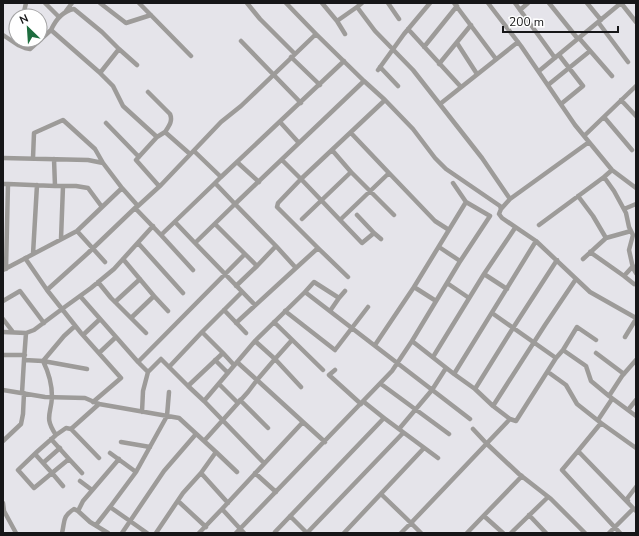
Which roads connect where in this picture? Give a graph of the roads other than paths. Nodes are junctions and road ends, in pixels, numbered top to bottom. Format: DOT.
graph roads {
  1 [pos="45,3"];
  2 [pos="72,3"];
  3 [pos="100,3"];
  4 [pos="139,3"];
  5 [pos="286,3"];
  6 [pos="322,3"];
  7 [pos="362,3"];
  8 [pos="388,3"];
  9 [pos="430,3"];
  10 [pos="490,3"];
  11 [pos="515,3"];
  12 [pos="528,3"];
  13 [pos="549,3"];
  14 [pos="587,3"];
  15 [pos="621,3"];
  16 [pos="250,4"];
  17 [pos="455,5"];
  18 [pos="357,7"];
  19 [pos="520,10"];
  20 [pos="66,11"];
  21 [pos="152,15"];
  22 [pos="59,17"];
  23 [pos="399,20"];
  24 [pos="337,21"];
  25 [pos="599,21"];
  26 [pos="636,22"];
  27 [pos="471,25"];
  28 [pos="408,29"];
  29 [pos="51,30"];
  30 [pos="48,33"];
  31 [pos="316,34"];
  32 [pos="345,34"];
  33 [pos="578,38"];
  34 [pos="242,41"];
  35 [pos="457,42"];
  36 [pos="518,42"];
  37 [pos="424,47"];
  38 [pos="119,49"];
  39 [pos="393,49"];
  40 [pos="590,51"];
  41 [pos="191,56"];
  42 [pos="293,56"];
  43 [pos="557,56"];
  44 [pos="496,59"];
  45 [pos="344,61"];
  46 [pos="628,62"];
  47 [pos="439,64"];
  48 [pos="137,65"];
  49 [pos="569,68"];
  50 [pos="539,72"];
  51 [pos="100,73"];
  52 [pos="477,74"];
  53 [pos="274,75"];
  54 [pos="612,76"];
  55 [pos="364,81"];
  56 [pos="320,85"];
  57 [pos="548,85"];
  58 [pos="398,86"];
  59 [pos="636,86"];
  60 [pos="461,87"];
  61 [pos="148,92"];
  62 [pos="385,100"];
  63 [pos="621,100"];
  64 [pos="300,103"];
  65 [pos="440,104"];
  66 [pos="561,104"];
  67 [pos="636,116"];
  68 [pos="604,117"];
  69 [pos="280,122"];
  70 [pos="106,123"];
  71 [pos="165,132"];
  72 [pos="351,132"];
  73 [pos="584,136"];
  74 [pos="157,137"];
  75 [pos="589,142"];
  76 [pos="299,143"];
  77 [pos="332,150"];
  78 [pos="632,150"];
  79 [pos="192,153"];
  80 [pos="139,157"];
  81 [pos="3,158"];
  82 [pos="33,158"];
  83 [pos="54,159"];
  84 [pos="282,160"];
  85 [pos="237,162"];
  86 [pos="103,163"];
  87 [pos="612,170"];
  88 [pos="351,172"];
  89 [pos="389,173"];
  90 [pos="221,177"];
  91 [pos="604,177"];
  92 [pos="301,180"];
  93 [pos="259,182"];
  94 [pos="215,183"];
  95 [pos="453,183"];
  96 [pos="6,184"];
  97 [pos="37,185"];
  98 [pos="635,185"];
  99 [pos="54,186"];
  100 [pos="63,186"];
  101 [pos="160,186"];
  102 [pos="122,188"];
  103 [pos="371,192"];
  104 [pos="578,196"];
  105 [pos="321,200"];
  106 [pos="509,200"];
  107 [pos="466,202"];
  108 [pos="235,204"];
  109 [pos="636,204"];
  110 [pos="102,207"];
  111 [pos="136,207"];
  112 [pos="503,207"];
  113 [pos="624,209"];
  114 [pos="499,214"];
  115 [pos="357,215"];
  116 [pos="394,215"];
  117 [pos="490,216"];
  118 [pos="302,218"];
  119 [pos="340,220"];
  120 [pos="175,222"];
  121 [pos="215,224"];
  122 [pos="539,225"];
  123 [pos="153,226"];
  124 [pos="515,228"];
  125 [pos="449,230"];
  126 [pos="77,231"];
  127 [pos="633,232"];
  128 [pos="374,233"];
  129 [pos="161,235"];
  130 [pos="606,238"];
  131 [pos="61,239"];
  132 [pos="381,239"];
  133 [pos="536,241"];
  134 [pos="138,243"];
  135 [pos="195,243"];
  136 [pos="276,246"];
  137 [pos="438,247"];
  138 [pos="318,248"];
  139 [pos="93,249"];
  140 [pos="590,252"];
  141 [pos="33,254"];
  142 [pos="244,254"];
  143 [pos="25,258"];
  144 [pos="123,259"];
  145 [pos="583,259"];
  146 [pos="556,260"];
  147 [pos="460,261"];
  148 [pos="105,262"];
  149 [pos="257,266"];
  150 [pos="633,266"];
  151 [pos="296,268"];
  152 [pos="4,269"];
  153 [pos="193,270"];
  154 [pos="636,273"];
  155 [pos="225,274"];
  156 [pos="484,274"];
  157 [pos="624,276"];
  158 [pos="348,277"];
  159 [pos="140,279"];
  160 [pos="576,279"];
  161 [pos="98,282"];
  162 [pos="447,283"];
  163 [pos="634,284"];
  164 [pos="236,286"];
  165 [pos="414,287"];
  166 [pos="507,289"];
  167 [pos="47,290"];
  168 [pos="345,291"];
  169 [pos="183,292"];
  170 [pos="242,292"];
  171 [pos="305,292"];
  172 [pos="80,296"];
  173 [pos="154,296"];
  174 [pos="340,298"];
  175 [pos="469,298"];
  176 [pos="3,301"];
  177 [pos="436,301"];
  178 [pos="115,302"];
  179 [pos="255,306"];
  180 [pos="368,307"];
  181 [pos="62,309"];
  182 [pos="224,310"];
  183 [pos="168,311"];
  184 [pos="285,311"];
  185 [pos="330,311"];
  186 [pos="492,313"];
  187 [pos="131,318"];
  188 [pos="636,318"];
  189 [pos="3,319"];
  190 [pos="100,320"];
  191 [pos="274,322"];
  192 [pos="44,323"];
  193 [pos="236,323"];
  194 [pos="75,326"];
  195 [pos="353,328"];
  196 [pos="513,328"];
  197 [pos="3,332"];
  198 [pos="13,332"];
  199 [pos="202,332"];
  200 [pos="26,333"];
  201 [pos="146,333"];
  202 [pos="246,333"];
  203 [pos="83,335"];
  204 [pos="116,337"];
  205 [pos="625,337"];
  206 [pos="292,340"];
  207 [pos="596,340"];
  208 [pos="255,341"];
  209 [pos="412,341"];
  210 [pos="534,343"];
  211 [pos="375,345"];
  212 [pos="563,350"];
  213 [pos="223,352"];
  214 [pos="99,353"];
  215 [pos="596,353"];
  216 [pos="3,355"];
  217 [pos="434,357"];
  218 [pos="24,358"];
  219 [pos="556,358"];
  220 [pos="275,359"];
  221 [pos="215,360"];
  222 [pos="43,361"];
  223 [pos="636,361"];
  224 [pos="138,362"];
  225 [pos="398,363"];
  226 [pos="236,364"];
  227 [pos="169,367"];
  228 [pos="446,368"];
  229 [pos="87,369"];
  230 [pos="323,370"];
  231 [pos="335,370"];
  232 [pos="148,372"];
  233 [pos="548,372"];
  234 [pos="228,373"];
  235 [pos="454,374"];
  236 [pos="624,374"];
  237 [pos="257,380"];
  238 [pos="219,384"];
  239 [pos="381,384"];
  240 [pos="188,386"];
  241 [pos="301,387"];
  242 [pos="475,389"];
  243 [pos="3,390"];
  244 [pos="432,390"];
  245 [pos="169,392"];
  246 [pos="23,393"];
  247 [pos="52,397"];
  248 [pos="611,397"];
  249 [pos="636,400"];
  250 [pos="204,401"];
  251 [pos="239,401"];
  252 [pos="94,402"];
  253 [pos="362,403"];
  254 [pos="99,404"];
  255 [pos="494,406"];
  256 [pos="415,410"];
  257 [pos="628,410"];
  258 [pos="142,412"];
  259 [pos="167,416"];
  260 [pos="636,416"];
  261 [pos="384,418"];
  262 [pos="470,419"];
  263 [pos="510,419"];
  264 [pos="223,420"];
  265 [pos="303,422"];
  266 [pos="599,422"];
  267 [pos="268,428"];
  268 [pos="71,429"];
  269 [pos="473,429"];
  270 [pos="401,431"];
  271 [pos="196,434"];
  272 [pos="448,434"];
  273 [pos="56,435"];
  274 [pos="51,439"];
  275 [pos="3,441"];
  276 [pos="204,441"];
  277 [pos="121,442"];
  278 [pos="324,442"];
  279 [pos="487,444"];
  280 [pos="150,447"];
  281 [pos="60,448"];
  282 [pos="424,448"];
  283 [pos="636,448"];
  284 [pos="578,451"];
  285 [pos="216,452"];
  286 [pos="110,453"];
  287 [pos="35,454"];
  288 [pos="99,458"];
  289 [pos="438,458"];
  290 [pos="69,459"];
  291 [pos="119,459"];
  292 [pos="43,463"];
  293 [pos="264,463"];
  294 [pos="136,472"];
  295 [pos="237,472"];
  296 [pos="52,473"];
  297 [pos="82,473"];
  298 [pos="200,473"];
  299 [pos="255,473"];
  300 [pos="522,476"];
  301 [pos="80,481"];
  302 [pos="63,486"];
  303 [pos="636,487"];
  304 [pos="92,490"];
  305 [pos="276,492"];
  306 [pos="381,494"];
  307 [pos="548,497"];
  308 [pos="178,501"];
  309 [pos="3,503"];
  310 [pos="228,503"];
  311 [pos="632,506"];
  312 [pos="110,507"];
  313 [pos="222,509"];
  314 [pos="78,511"];
  315 [pos="636,511"];
  316 [pos="529,515"];
  317 [pos="290,516"];
  318 [pos="484,516"];
  319 [pos="130,521"];
  320 [pos="411,523"];
  321 [pos="96,525"];
  322 [pos="206,527"];
  323 [pos="614,527"];
  324 [pos="240,529"];
  325 [pos="16,533"];
  326 [pos="62,533"];
  327 [pos="108,533"];
  328 [pos="122,533"];
  329 [pos="147,533"];
  330 [pos="156,533"];
  331 [pos="199,533"];
  332 [pos="236,533"];
  333 [pos="244,533"];
  334 [pos="275,533"];
  335 [pos="307,533"];
  336 [pos="344,533"];
  337 [pos="401,533"];
  338 [pos="421,533"];
  339 [pos="467,533"];
  340 [pos="504,533"];
  341 [pos="511,533"];
  342 [pos="546,533"];
  343 [pos="585,533"];
  344 [pos="609,533"];
  345 [pos="620,533"];
  1 -- 22 [label="street"];
  2 -- 20 [label="street"];
  3 -- 21 [label="street"];
  4 -- 21 [label="street"];
  5 -- 31 [label="street"];
  6 -- 24 [label="street"];
  7 -- 18 [label="street"];
  8 -- 23 [label="street"];
  9 -- 28 [label="street"];
  10 -- 36 [label="street"];
  11 -- 19 [label="street"];
  12 -- 19 [label="street"];
  13 -- 33 [label="street"];
  14 -- 25 [label="street"];
  15 -- 25 [label="street"];
  15 -- 26 [label="street"];
  16 -- 42 [label="street"];
  17 -- 27 [label="street"];
  17 -- 37 [label="street"];
  18 -- 24 [label="street"];
  18 -- 39 [label="street"];
  19 -- 43 [label="street"];
  20 -- 22 [label="street"];
  20 -- 38 [label="street"];
  21 -- 41 [label="street"];
  22 -- 29 [label="street"];
  24 -- 32 [label="street"];
  25 -- 33 [label="street"];
  25 -- 46 [label="street"];
  27 -- 35 [label="street"];
  27 -- 44 [label="street"];
  28 -- 37 [label="street"];
  28 -- 39 [label="street"];
  29 -- 30 [label="street"];
  29 -- 51 [label="street"];
  31 -- 42 [label="street"];
  31 -- 45 [label="street"];
  33 -- 40 [label="street"];
  33 -- 43 [label="street"];
  34 -- 53 [label="street"];
  35 -- 47 [label="street"];
  35 -- 52 [label="street"];
  36 -- 44 [label="street"];
  36 -- 50 [label="street"];
  37 -- 47 [label="street"];
  38 -- 48 [label="street"];
  38 -- 51 [label="street"];
  39 -- 58 [label="street"];
  39 -- 65 [label="street"];
  40 -- 49 [label="street"];
  40 -- 54 [label="street"];
  42 -- 53 [label="street"];
  42 -- 56 [label="street"];
  43 -- 49 [label="street"];
  43 -- 50 [label="street"];
  44 -- 52 [label="street"];
  45 -- 55 [label="street"];
  45 -- 56 [label="street"];
  47 -- 60 [label="street"];
  49 -- 57 [label="street"];
  49 -- 66 [label="street"];
  50 -- 57 [label="street"];
  51 -- 74 [label="street"];
  52 -- 60 [label="street"];
  53 -- 64 [label="street"];
  53 -- 79 [label="street"];
  55 -- 62 [label="street"];
  55 -- 76 [label="street"];
  56 -- 64 [label="street"];
  57 -- 66 [label="street"];
  59 -- 63 [label="street"];
  60 -- 65 [label="street"];
  61 -- 71 [label="street"];
  62 -- 72 [label="street"];
  62 -- 112 [label="street"];
  63 -- 67 [label="street"];
  63 -- 68 [label="street"];
  64 -- 69 [label="street"];
  65 -- 106 [label="street"];
  66 -- 73 [label="street"];
  68 -- 73 [label="street"];
  68 -- 78 [label="street"];
  69 -- 76 [label="street"];
  69 -- 85 [label="street"];
  70 -- 80 [label="street"];
  71 -- 74 [label="street"];
  71 -- 79 [label="street"];
  72 -- 77 [label="street"];
  72 -- 89 [label="street"];
  73 -- 75 [label="street"];
  74 -- 80 [label="street"];
  75 -- 87 [label="street"];
  75 -- 106 [label="street"];
  76 -- 84 [label="street"];
  77 -- 88 [label="street"];
  77 -- 92 [label="street"];
  79 -- 90 [label="street"];
  79 -- 101 [label="street"];
  80 -- 101 [label="street"];
  81 -- 82 [label="street"];
  82 -- 83 [label="street"];
  82 -- 86 [label="street"];
  83 -- 86 [label="street"];
  83 -- 99 [label="street"];
  84 -- 92 [label="street"];
  84 -- 93 [label="street"];
  85 -- 90 [label="street"];
  85 -- 93 [label="street"];
  86 -- 102 [label="street"];
  87 -- 91 [label="street"];
  87 -- 98 [label="street"];
  88 -- 103 [label="street"];
  88 -- 105 [label="street"];
  89 -- 103 [label="street"];
  89 -- 125 [label="street"];
  90 -- 94 [label="street"];
  91 -- 104 [label="street"];
  91 -- 113 [label="street"];
  92 -- 105 [label="street"];
  92 -- 138 [label="street"];
  93 -- 108 [label="street"];
  94 -- 108 [label="street"];
  94 -- 120 [label="street"];
  95 -- 107 [label="street"];
  96 -- 97 [label="street"];
  96 -- 152 [label="street"];
  97 -- 99 [label="street"];
  97 -- 141 [label="street"];
  99 -- 100 [label="street"];
  100 -- 110 [label="street"];
  100 -- 131 [label="street"];
  101 -- 111 [label="street"];
  102 -- 110 [label="street"];
  102 -- 111 [label="street"];
  103 -- 116 [label="street"];
  103 -- 119 [label="street"];
  104 -- 122 [label="street"];
  104 -- 130 [label="street"];
  105 -- 118 [label="street"];
  105 -- 119 [label="street"];
  106 -- 112 [label="street"];
  107 -- 117 [label="street"];
  107 -- 125 [label="street"];
  108 -- 121 [label="street"];
  108 -- 136 [label="street"];
  109 -- 113 [label="street"];
  110 -- 126 [label="street"];
  111 -- 123 [label="street"];
  111 -- 139 [label="street"];
  112 -- 114 [label="street"];
  113 -- 127 [label="street"];
  114 -- 117 [label="street"];
  114 -- 124 [label="street"];
  115 -- 128 [label="street"];
  117 -- 147 [label="street"];
  119 -- 128 [label="street"];
  120 -- 129 [label="street"];
  120 -- 135 [label="street"];
  121 -- 135 [label="street"];
  121 -- 142 [label="street"];
  123 -- 129 [label="street"];
  123 -- 134 [label="street"];
  124 -- 133 [label="street"];
  124 -- 156 [label="street"];
  125 -- 137 [label="street"];
  126 -- 131 [label="street"];
  126 -- 139 [label="street"];
  127 -- 130 [label="street"];
  127 -- 150 [label="street"];
  128 -- 132 [label="street"];
  129 -- 153 [label="street"];
  130 -- 140 [label="street"];
  131 -- 141 [label="street"];
  133 -- 146 [label="street"];
  133 -- 166 [label="street"];
  134 -- 144 [label="street"];
  134 -- 169 [label="street"];
  135 -- 155 [label="street"];
  136 -- 149 [label="street"];
  136 -- 151 [label="street"];
  137 -- 147 [label="street"];
  137 -- 165 [label="street"];
  138 -- 151 [label="street"];
  138 -- 158 [label="street"];
  139 -- 148 [label="street"];
  139 -- 167 [label="street"];
  140 -- 145 [label="street"];
  140 -- 157 [label="street"];
  141 -- 143 [label="street"];
  142 -- 149 [label="street"];
  142 -- 155 [label="street"];
  143 -- 152 [label="street"];
  143 -- 167 [label="street"];
  144 -- 159 [label="street"];
  144 -- 161 [label="street"];
  146 -- 160 [label="street"];
  146 -- 196 [label="street"];
  147 -- 162 [label="street"];
  149 -- 164 [label="street"];
  150 -- 154 [label="street"];
  150 -- 157 [label="street"];
  151 -- 179 [label="street"];
  155 -- 164 [label="street"];
  155 -- 224 [label="street"];
  156 -- 166 [label="street"];
  156 -- 175 [label="street"];
  157 -- 163 [label="street"];
  159 -- 173 [label="street"];
  159 -- 178 [label="street"];
  160 -- 188 [label="street"];
  160 -- 210 [label="street"];
  161 -- 172 [label="street"];
  161 -- 178 [label="street"];
  162 -- 175 [label="street"];
  162 -- 177 [label="street"];
  164 -- 170 [label="street"];
  165 -- 177 [label="street"];
  165 -- 211 [label="street"];
  166 -- 186 [label="street"];
  167 -- 181 [label="street"];
  168 -- 174 [label="street"];
  170 -- 179 [label="street"];
  170 -- 182 [label="street"];
  171 -- 174 [label="street"];
  171 -- 184 [label="street"];
  171 -- 185 [label="street"];
  172 -- 181 [label="street"];
  172 -- 190 [label="street"];
  173 -- 183 [label="street"];
  173 -- 187 [label="street"];
  174 -- 185 [label="street"];
  175 -- 217 [label="street"];
  176 -- 192 [label="street"];
  177 -- 209 [label="street"];
  178 -- 187 [label="street"];
  179 -- 193 [label="street"];
  180 -- 195 [label="street"];
  181 -- 192 [label="street"];
  181 -- 194 [label="street"];
  182 -- 193 [label="street"];
  182 -- 199 [label="street"];
  184 -- 191 [label="street"];
  184 -- 195 [label="street"];
  185 -- 195 [label="street"];
  186 -- 196 [label="street"];
  186 -- 235 [label="street"];
  187 -- 201 [label="street"];
  188 -- 205 [label="street"];
  189 -- 198 [label="street"];
  190 -- 203 [label="street"];
  190 -- 204 [label="street"];
  191 -- 206 [label="street"];
  191 -- 208 [label="street"];
  192 -- 200 [label="street"];
  193 -- 202 [label="street"];
  194 -- 203 [label="street"];
  194 -- 222 [label="street"];
  195 -- 211 [label="street"];
  196 -- 210 [label="street"];
  196 -- 242 [label="street"];
  197 -- 198 [label="street"];
  198 -- 200 [label="street"];
  199 -- 213 [label="street"];
  199 -- 227 [label="street"];
  200 -- 218 [label="street"];
  203 -- 214 [label="street"];
  204 -- 214 [label="street"];
  204 -- 224 [label="street"];
  206 -- 220 [label="street"];
  206 -- 230 [label="street"];
  207 -- 212 [label="street"];
  208 -- 220 [label="street"];
  208 -- 226 [label="street"];
  209 -- 217 [label="street"];
  209 -- 225 [label="street"];
  210 -- 219 [label="street"];
  210 -- 255 [label="street"];
  211 -- 225 [label="street"];
  212 -- 219 [label="street"];
  212 -- 248 [label="street"];
  213 -- 221 [label="street"];
  213 -- 226 [label="street"];
  214 -- 252 [label="street"];
  215 -- 236 [label="street"];
  216 -- 218 [label="street"];
  217 -- 228 [label="street"];
  218 -- 222 [label="street"];
  218 -- 246 [label="street"];
  219 -- 233 [label="street"];
  220 -- 237 [label="street"];
  220 -- 241 [label="street"];
  221 -- 234 [label="street"];
  221 -- 240 [label="street"];
  222 -- 229 [label="street"];
  222 -- 247 [label="street"];
  223 -- 236 [label="street"];
  224 -- 232 [label="street"];
  225 -- 239 [label="street"];
  225 -- 244 [label="street"];
  226 -- 234 [label="street"];
  226 -- 237 [label="street"];
  227 -- 232 [label="street"];
  227 -- 240 [label="street"];
  228 -- 235 [label="street"];
  228 -- 244 [label="street"];
  231 -- 253 [label="street"];
  232 -- 258 [label="street"];
  233 -- 263 [label="street"];
  233 -- 266 [label="street"];
  234 -- 238 [label="street"];
  235 -- 242 [label="street"];
  236 -- 248 [label="street"];
  237 -- 251 [label="street"];
  237 -- 265 [label="street"];
  238 -- 250 [label="street"];
  238 -- 251 [label="street"];
  239 -- 253 [label="street"];
  239 -- 256 [label="street"];
  240 -- 250 [label="street"];
  242 -- 255 [label="street"];
  243 -- 246 [label="street"];
  244 -- 256 [label="street"];
  244 -- 262 [label="street"];
  245 -- 259 [label="street"];
  246 -- 247 [label="street"];
  246 -- 275 [label="street"];
  247 -- 252 [label="street"];
  247 -- 273 [label="street"];
  248 -- 257 [label="street"];
  248 -- 266 [label="street"];
  249 -- 257 [label="street"];
  250 -- 264 [label="street"];
  251 -- 264 [label="street"];
  251 -- 267 [label="street"];
  252 -- 254 [label="street"];
  253 -- 261 [label="street"];
  253 -- 278 [label="street"];
  254 -- 258 [label="street"];
  254 -- 268 [label="street"];
  255 -- 263 [label="street"];
  256 -- 270 [label="street"];
  256 -- 272 [label="street"];
  257 -- 260 [label="street"];
  258 -- 259 [label="street"];
  259 -- 271 [label="street"];
  259 -- 280 [label="street"];
  261 -- 270 [label="street"];
  261 -- 317 [label="street"];
  263 -- 279 [label="street"];
  264 -- 276 [label="street"];
  264 -- 293 [label="street"];
  265 -- 278 [label="street"];
  265 -- 293 [label="street"];
  266 -- 283 [label="street"];
  266 -- 284 [label="street"];
  268 -- 273 [label="street"];
  268 -- 288 [label="street"];
  269 -- 279 [label="street"];
  270 -- 282 [label="street"];
  270 -- 335 [label="street"];
  271 -- 276 [label="street"];
  271 -- 319 [label="street"];
  273 -- 274 [label="street"];
  274 -- 281 [label="street"];
  274 -- 287 [label="street"];
  276 -- 285 [label="street"];
  277 -- 280 [label="street"];
  278 -- 305 [label="street"];
  279 -- 300 [label="street"];
  279 -- 320 [label="street"];
  280 -- 294 [label="street"];
  281 -- 290 [label="street"];
  281 -- 292 [label="street"];
  282 -- 289 [label="street"];
  282 -- 306 [label="street"];
  284 -- 311 [label="street"];
  284 -- 323 [label="street"];
  285 -- 295 [label="street"];
  285 -- 298 [label="street"];
  286 -- 291 [label="street"];
  287 -- 292 [label="street"];
  287 -- 296 [label="street"];
  290 -- 296 [label="street"];
  290 -- 297 [label="street"];
  291 -- 294 [label="street"];
  291 -- 304 [label="street"];
  292 -- 296 [label="street"];
  293 -- 299 [label="street"];
  294 -- 312 [label="street"];
  296 -- 302 [label="street"];
  298 -- 308 [label="street"];
  298 -- 310 [label="street"];
  299 -- 305 [label="street"];
  299 -- 310 [label="street"];
  300 -- 307 [label="street"];
  300 -- 318 [label="street"];
  301 -- 304 [label="street"];
  303 -- 311 [label="street"];
  304 -- 314 [label="street"];
  305 -- 324 [label="street"];
  306 -- 320 [label="street"];
  306 -- 336 [label="street"];
  307 -- 316 [label="street"];
  307 -- 343 [label="street"];
  308 -- 322 [label="street"];
  308 -- 330 [label="street"];
  309 -- 325 [label="street"];
  310 -- 313 [label="street"];
  311 -- 315 [label="street"];
  311 -- 323 [label="street"];
  312 -- 319 [label="street"];
  312 -- 321 [label="street"];
  313 -- 322 [label="street"];
  313 -- 324 [label="street"];
  314 -- 321 [label="street"];
  314 -- 326 [label="street"];
  316 -- 341 [label="street"];
  316 -- 342 [label="street"];
  317 -- 334 [label="street"];
  317 -- 335 [label="street"];
  318 -- 339 [label="street"];
  318 -- 340 [label="street"];
  319 -- 328 [label="street"];
  319 -- 329 [label="street"];
  320 -- 337 [label="street"];
  320 -- 338 [label="street"];
  321 -- 327 [label="street"];
  322 -- 331 [label="street"];
  323 -- 344 [label="street"];
  323 -- 345 [label="street"];
  324 -- 332 [label="street"];
  324 -- 333 [label="street"];
}
